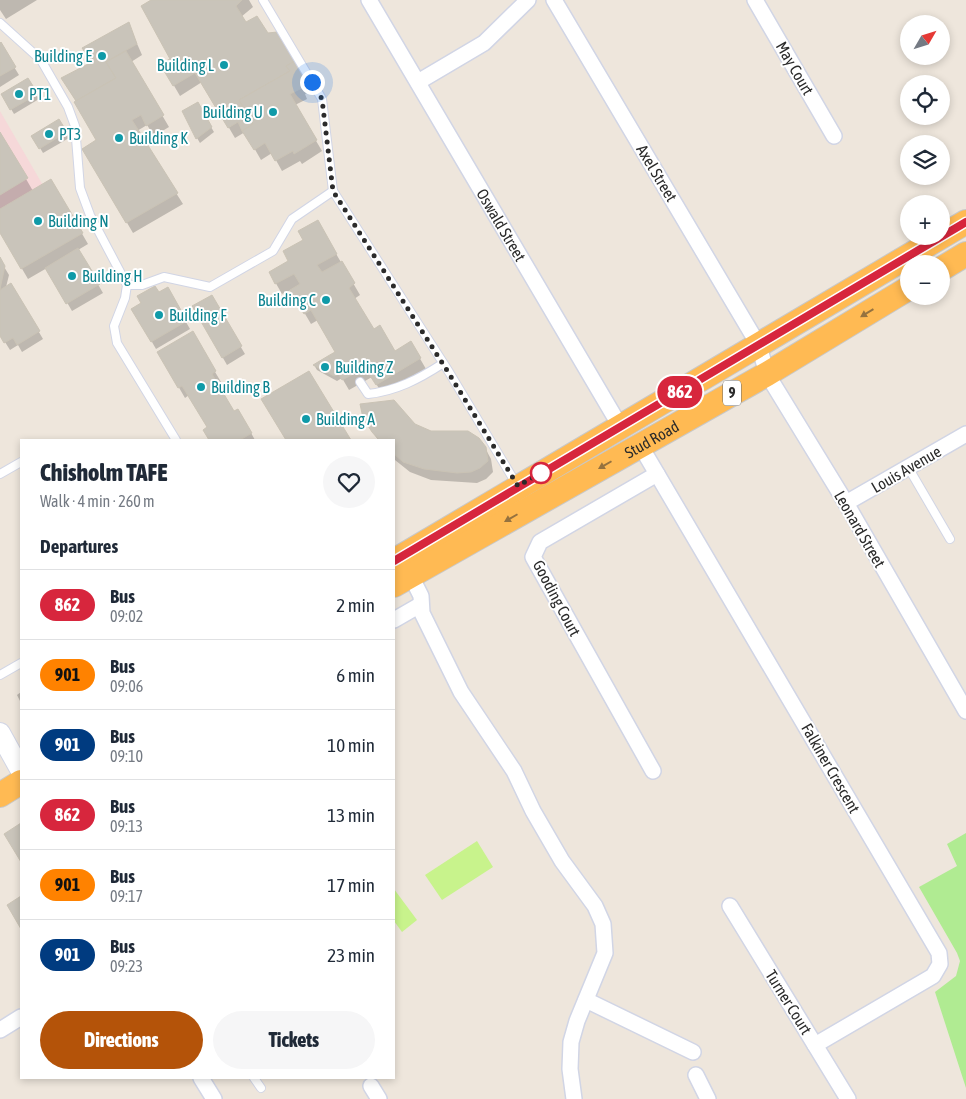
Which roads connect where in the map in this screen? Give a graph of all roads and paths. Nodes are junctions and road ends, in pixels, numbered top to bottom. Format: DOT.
graph roads {
  1 [pos="263,0"];
  2 [pos="369,0"];
  3 [pos="528,0"];
  4 [pos="554,0"];
  5 [pos="755,0"];
  6 [pos="0,24"];
  7 [pos="418,82"];
  8 [pos="834,136"];
  9 [pos="333,191"];
  10 [pos="966,222"];
  11 [pos="966,254"];
  12 [pos="950,264"];
  13 [pos="127,285"];
  14 [pos="900,293"];
  15 [pos="758,346"];
  16 [pos="442,364"];
  17 [pos="767,374"];
  18 [pos="360,382"];
  19 [pos="620,426"];
  20 [pos="966,434"];
  21 [pos="175,439"];
  22 [pos="640,445"];
  23 [pos="20,463"];
  24 [pos="908,467"];
  25 [pos="0,474"];
  26 [pos="657,474"];
  27 [pos="518,486"];
  28 [pos="846,503"];
  29 [pos="950,539"];
  30 [pos="398,578"];
  31 [pos="420,605"];
  32 [pos="395,619"];
  33 [pos="20,664"];
  34 [pos="0,675"];
  35 [pos="966,711"];
  36 [pos="0,733"];
  37 [pos="20,769"];
  38 [pos="653,771"];
  39 [pos="20,783"];
  40 [pos="0,795"];
  41 [pos="730,906"];
  42 [pos="586,1000"];
  43 [pos="20,1018"];
  44 [pos="0,1030"];
  45 [pos="815,1045"];
  46 [pos="693,1052"];
  47 [pos="696,1075"];
  48 [pos="202,1079"];
  49 [pos="255,1079"];
  50 [pos="261,1088"];
  51 [pos="214,1099"];
  52 [pos="574,1099"];
  53 [pos="708,1099"];
  54 [pos="848,1099"];
  1 -- 9 [label="lane"];
  2 -- 7 [label="street, Oswald Street"];
  3 -- 7 [label="street"];
  4 -- 15 [label="street, Axel Street"];
  5 -- 8 [label="street, May Court"];
  6 -- 13 [label="lane"];
  7 -- 19 [label="street, Oswald Street"];
  9 -- 13 [label="lane"];
  9 -- 16 [label="lane"];
  10 -- 15 [label="highway, Stud Road / 9"];
  11 -- 12 [label="highway"];
  13 -- 21 [label="lane"];
  14 -- 17 [label="highway, Stud Road / 9, one-way"];
  15 -- 17 [label="street, Leonard Street"];
  15 -- 19 [label="highway, Stud Road / 9"];
  16 -- 18 [label="lane"];
  16 -- 27 [label="lane"];
  17 -- 22 [label="highway, Stud Road / 9"];
  17 -- 28 [label="street, Leonard Street"];
  19 -- 22 [label="highway, Oswald Street"];
  19 -- 27 [label="highway, Stud Road / 9"];
  20 -- 24 [label="street, Louis Avenue"];
  22 -- 26 [label="street, Falkiner Crescent"];
  22 -- 30 [label="highway, Stud Road / 9, one-way"];
  23 -- 25 [label="lane"];
  24 -- 28 [label="street, Louis Avenue"];
  24 -- 29 [label="lane"];
  26 -- 38 [label="street, Gooding Court"];
  26 -- 45 [label="street, Falkiner Crescent"];
  27 -- 30 [label="highway, Stud Road / 9"];
  28 -- 35 [label="street, Leonard Street"];
  30 -- 31 [label="street"];
  31 -- 32 [label="street"];
  31 -- 42 [label="street"];
  33 -- 34 [label="lane"];
  36 -- 37 [label="main road"];
  39 -- 40 [label="highway"];
  41 -- 45 [label="street, Turner Court"];
  42 -- 46 [label="street"];
  42 -- 52 [label="street"];
  43 -- 44 [label="street"];
  45 -- 54 [label="street, Turner Court"];
  47 -- 53 [label="street"];
  48 -- 51 [label="street"];
  49 -- 50 [label="lane"];
}
